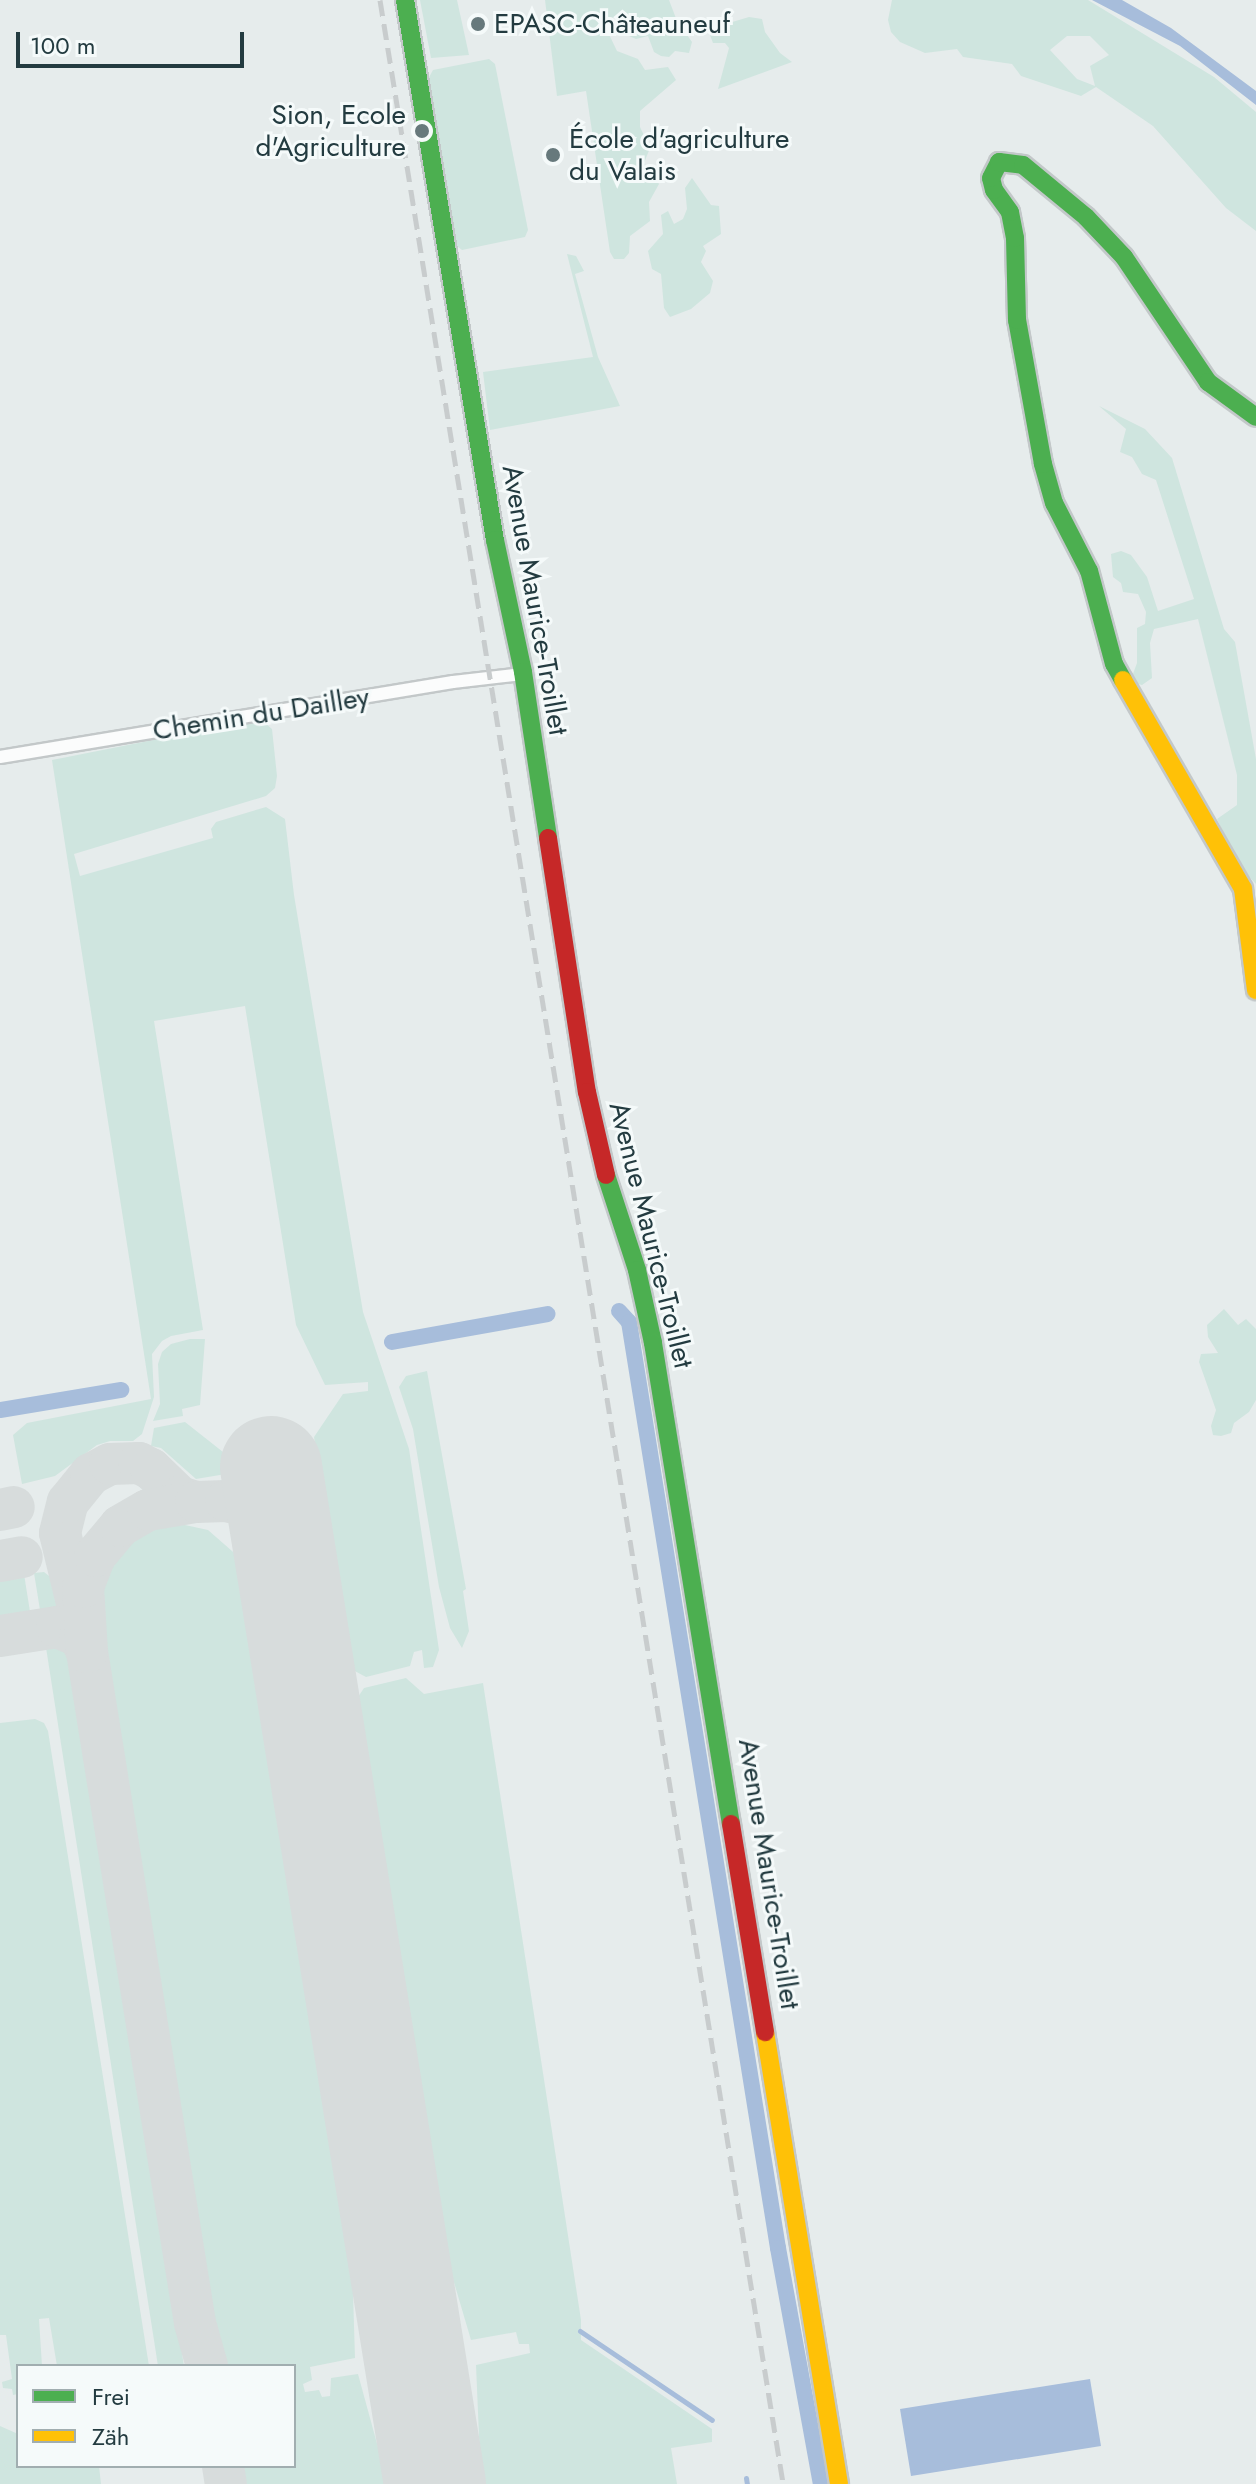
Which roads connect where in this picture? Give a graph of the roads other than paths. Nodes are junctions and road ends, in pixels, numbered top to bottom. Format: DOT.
graph roads {
  1 [pos="405,0"];
  2 [pos="1256,417"];
  3 [pos="523,674"];
  4 [pos="0,757"];
  5 [pos="1256,990"];
  6 [pos="839,2484"];
  1 -- 3 [label="street, Avenue Maurice-Troillet"];
  2 -- 5 [label="street"];
  3 -- 4 [label="street, Chemin du Dailley"];
  3 -- 6 [label="street, Avenue Maurice-Troillet"];
}
